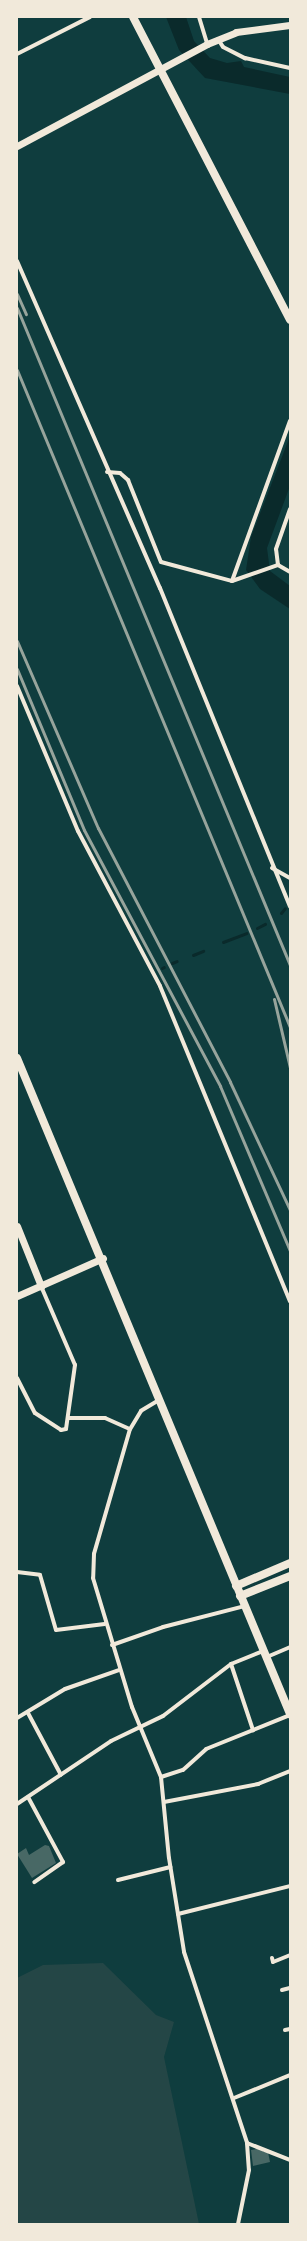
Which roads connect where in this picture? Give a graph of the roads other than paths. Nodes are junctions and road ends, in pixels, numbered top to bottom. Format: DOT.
graph roads {
  1 [pos="90,17"];
  2 [pos="133,17"];
  3 [pos="199,17"];
  4 [pos="290,25"];
  5 [pos="218,39"];
  6 [pos="207,44"];
  7 [pos="17,54"];
  8 [pos="290,68"];
  9 [pos="162,71"];
  10 [pos="17,146"];
  11 [pos="17,260"];
  12 [pos="290,320"];
  13 [pos="290,421"];
  14 [pos="107,472"];
  15 [pos="290,509"];
  16 [pos="276,565"];
  17 [pos="290,572"];
  18 [pos="232,581"];
  19 [pos="17,686"];
  20 [pos="271,868"];
  21 [pos="290,878"];
  22 [pos="290,907"];
  23 [pos="17,1058"];
  24 [pos="17,1226"];
  25 [pos="103,1258"];
  26 [pos="41,1286"];
  27 [pos="17,1296"];
  28 [pos="290,1301"];
  29 [pos="17,1378"];
  30 [pos="159,1400"];
  31 [pos="68,1418"];
  32 [pos="130,1429"];
  33 [pos="290,1563"];
  34 [pos="17,1572"];
  35 [pos="290,1576"];
  36 [pos="236,1586"];
  37 [pos="240,1596"];
  38 [pos="245,1606"];
  39 [pos="105,1624"];
  40 [pos="112,1645"];
  41 [pos="290,1647"];
  42 [pos="266,1654"];
  43 [pos="231,1664"];
  44 [pos="119,1670"];
  45 [pos="28,1713"];
  46 [pos="290,1715"];
  47 [pos="17,1718"];
  48 [pos="141,1726"];
  49 [pos="253,1730"];
  50 [pos="290,1771"];
  51 [pos="61,1775"];
  52 [pos="161,1776"];
  53 [pos="28,1797"];
  54 [pos="164,1802"];
  55 [pos="17,1804"];
  56 [pos="170,1867"];
  57 [pos="118,1880"];
  58 [pos="34,1882"];
  59 [pos="290,1886"];
  60 [pos="178,1914"];
  61 [pos="290,1955"];
  62 [pos="272,1958"];
  63 [pos="290,1988"];
  64 [pos="282,1990"];
  65 [pos="290,2029"];
  66 [pos="285,2030"];
  67 [pos="290,2075"];
  68 [pos="234,2098"];
  69 [pos="247,2143"];
  70 [pos="290,2160"];
  71 [pos="238,2224"];
  1 -- 7 [label="street"];
  2 -- 9 [label="main road"];
  3 -- 6 [label="street"];
  4 -- 5 [label="street"];
  5 -- 6 [label="street"];
  5 -- 8 [label="street"];
  6 -- 9 [label="street"];
  9 -- 10 [label="street"];
  9 -- 12 [label="main road"];
  11 -- 14 [label="street"];
  13 -- 18 [label="street"];
  14 -- 18 [label="street"];
  14 -- 20 [label="street"];
  15 -- 16 [label="street"];
  16 -- 17 [label="street"];
  16 -- 18 [label="street"];
  19 -- 28 [label="street"];
  20 -- 21 [label="street"];
  20 -- 22 [label="street"];
  23 -- 25 [label="main road"];
  24 -- 26 [label="street"];
  25 -- 26 [label="street"];
  25 -- 30 [label="main road"];
  26 -- 27 [label="street"];
  26 -- 31 [label="street"];
  29 -- 31 [label="street"];
  30 -- 32 [label="street"];
  30 -- 36 [label="main road"];
  31 -- 32 [label="street"];
  32 -- 39 [label="street"];
  33 -- 36 [label="main road"];
  34 -- 39 [label="street"];
  35 -- 37 [label="main road"];
  36 -- 37 [label="main road"];
  37 -- 38 [label="main road"];
  38 -- 40 [label="street"];
  38 -- 42 [label="main road"];
  39 -- 40 [label="street"];
  40 -- 44 [label="street"];
  41 -- 42 [label="street"];
  42 -- 43 [label="street"];
  42 -- 46 [label="main road"];
  43 -- 48 [label="street"];
  43 -- 49 [label="street"];
  44 -- 45 [label="street"];
  44 -- 48 [label="street"];
  45 -- 47 [label="street"];
  45 -- 51 [label="street"];
  46 -- 49 [label="street"];
  48 -- 51 [label="street"];
  48 -- 52 [label="street"];
  49 -- 52 [label="street"];
  50 -- 54 [label="street"];
  51 -- 53 [label="street"];
  52 -- 54 [label="street"];
  53 -- 55 [label="street"];
  53 -- 58 [label="street"];
  54 -- 56 [label="street"];
  56 -- 57 [label="street"];
  56 -- 60 [label="street"];
  59 -- 60 [label="street"];
  60 -- 68 [label="street"];
  61 -- 62 [label="street"];
  63 -- 64 [label="street"];
  65 -- 66 [label="street"];
  67 -- 68 [label="street"];
  68 -- 69 [label="street"];
  69 -- 70 [label="street"];
  69 -- 71 [label="street"];
}
